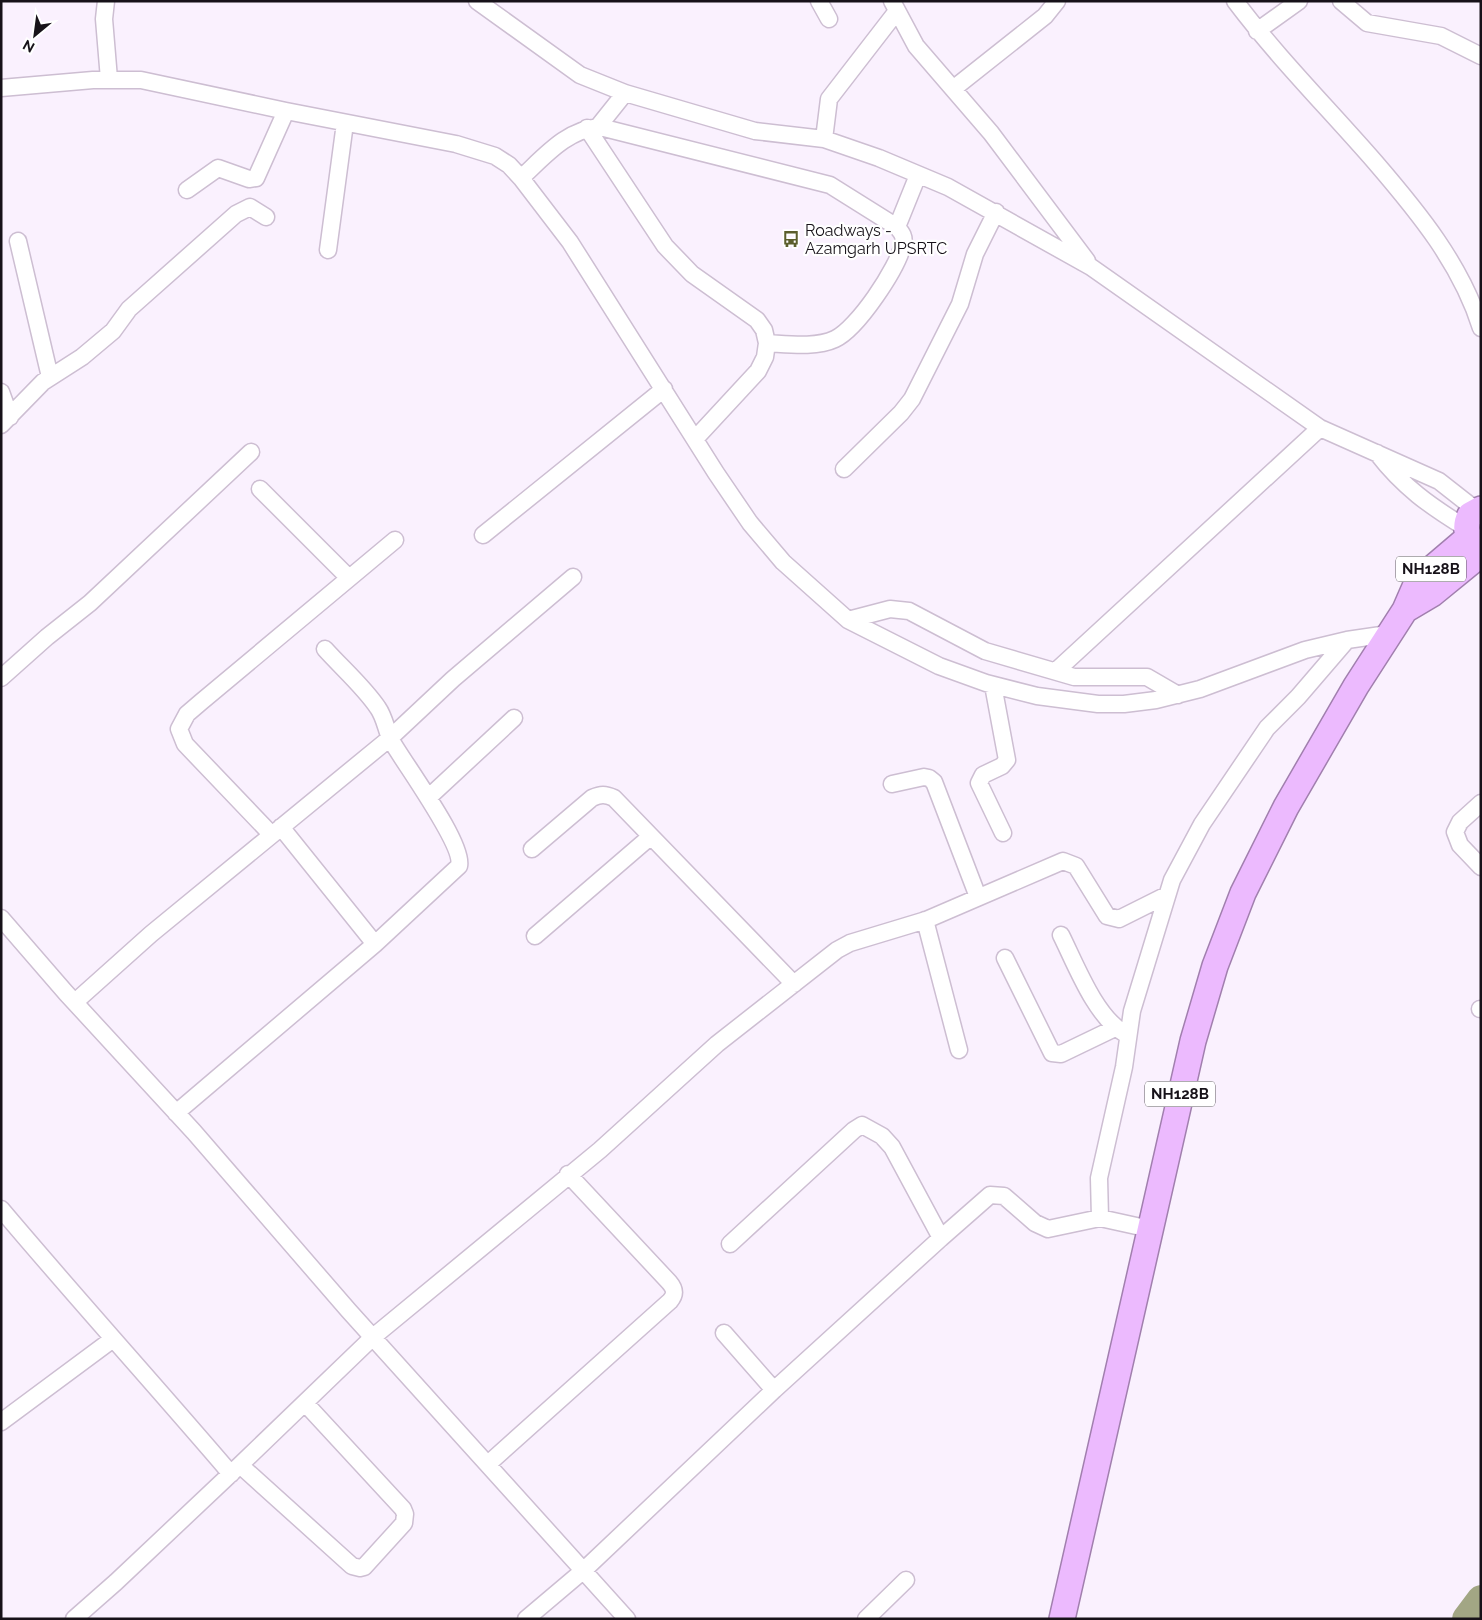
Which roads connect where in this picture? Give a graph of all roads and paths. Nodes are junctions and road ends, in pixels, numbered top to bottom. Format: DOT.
graph roads {
  1 [pos="106,1"];
  2 [pos="477,1"];
  3 [pos="819,1"];
  4 [pos="1057,1"];
  5 [pos="1234,1"];
  6 [pos="1299,1"];
  7 [pos="1341,1"];
  8 [pos="895,6"];
  9 [pos="829,19"];
  10 [pos="1257,31"];
  11 [pos="1481,56"];
  12 [pos="109,79"];
  13 [pos="1,88"];
  14 [pos="954,89"];
  15 [pos="625,93"];
  16 [pos="286,111"];
  17 [pos="345,123"];
  18 [pos="592,128"];
  19 [pos="824,139"];
  20 [pos="918,174"];
  21 [pos="521,178"];
  22 [pos="187,190"];
  23 [pos="996,212"];
  24 [pos="266,218"];
  25 [pos="897,228"];
  26 [pos="18,241"];
  27 [pos="328,250"];
  28 [pos="1091,267"];
  29 [pos="1481,328"];
  30 [pos="767,344"];
  31 [pos="50,378"];
  32 [pos="664,389"];
  33 [pos="1,392"];
  34 [pos="5,421"];
  35 [pos="1320,428"];
  36 [pos="695,439"];
  37 [pos="1375,451"];
  38 [pos="251,452"];
  39 [pos="844,468"];
  40 [pos="260,490"];
  41 [pos="1477,524"];
  42 [pos="483,535"];
  43 [pos="395,540"];
  44 [pos="572,577"];
  45 [pos="349,578"];
  46 [pos="848,620"];
  47 [pos="1388,634"];
  48 [pos="1347,640"];
  49 [pos="325,649"];
  50 [pos="1056,671"];
  51 [pos="1,678"];
  52 [pos="993,685"];
  53 [pos="1178,694"];
  54 [pos="514,718"];
  55 [pos="390,738"];
  56 [pos="892,784"];
  57 [pos="429,798"];
  58 [pos="1481,802"];
  59 [pos="276,830"];
  60 [pos="1002,833"];
  61 [pos="650,837"];
  62 [pos="532,849"];
  63 [pos="1481,867"];
  64 [pos="1167,895"];
  65 [pos="978,897"];
  66 [pos="1,918"];
  67 [pos="925,920"];
  68 [pos="535,936"];
  69 [pos="1061,936"];
  70 [pos="375,944"];
  71 [pos="1004,958"];
  72 [pos="794,984"];
  73 [pos="75,1002"];
  74 [pos="1122,1031"];
  75 [pos="959,1050"];
  76 [pos="176,1114"];
  77 [pos="568,1174"];
  78 [pos="1,1209"];
  79 [pos="1100,1218"];
  80 [pos="1150,1229"];
  81 [pos="941,1238"];
  82 [pos="730,1244"];
  83 [pos="724,1333"];
  84 [pos="372,1337"];
  85 [pos="113,1339"];
  86 [pos="774,1390"];
  87 [pos="305,1403"];
  88 [pos="1,1422"];
  89 [pos="488,1464"];
  90 [pos="236,1469"];
  91 [pos="584,1570"];
  92 [pos="906,1580"];
  93 [pos="74,1619"];
  94 [pos="526,1619"];
  95 [pos="628,1619"];
  96 [pos="866,1619"];
  97 [pos="1062,1619"];
  1 -- 12 [label="street"];
  2 -- 15 [label="street"];
  3 -- 9 [label="street"];
  4 -- 14 [label="street"];
  5 -- 10 [label="street"];
  6 -- 10 [label="street"];
  7 -- 11 [label="street"];
  8 -- 14 [label="street"];
  8 -- 19 [label="street"];
  10 -- 29 [label="street"];
  12 -- 13 [label="street"];
  12 -- 16 [label="street"];
  14 -- 28 [label="street"];
  15 -- 18 [label="street"];
  15 -- 19 [label="street"];
  16 -- 17 [label="street"];
  16 -- 22 [label="street"];
  17 -- 21 [label="street"];
  17 -- 27 [label="street"];
  18 -- 21 [label="street"];
  18 -- 25 [label="street"];
  18 -- 30 [label="street"];
  19 -- 20 [label="street"];
  20 -- 23 [label="street"];
  20 -- 25 [label="street"];
  21 -- 32 [label="street"];
  23 -- 28 [label="street"];
  23 -- 39 [label="street"];
  24 -- 31 [label="street"];
  25 -- 30 [label="street"];
  26 -- 31 [label="street"];
  28 -- 35 [label="street"];
  30 -- 36 [label="street"];
  31 -- 34 [label="street"];
  32 -- 36 [label="street"];
  32 -- 42 [label="street"];
  33 -- 34 [label="street"];
  35 -- 37 [label="street"];
  35 -- 50 [label="street"];
  36 -- 46 [label="street"];
  37 -- 41 [label="street"];
  37 -- 41 [label="street"];
  38 -- 51 [label="street"];
  40 -- 45 [label="street"];
  41 -- 47 [label="highway, NH128B"];
  43 -- 45 [label="street"];
  44 -- 55 [label="street"];
  45 -- 59 [label="street"];
  46 -- 50 [label="street"];
  46 -- 52 [label="street"];
  47 -- 48 [label="street"];
  47 -- 80 [label="highway, NH128B"];
  48 -- 53 [label="street"];
  48 -- 64 [label="street"];
  49 -- 55 [label="street"];
  50 -- 53 [label="street"];
  52 -- 53 [label="street"];
  52 -- 60 [label="street"];
  54 -- 57 [label="street"];
  55 -- 57 [label="street"];
  55 -- 59 [label="street"];
  56 -- 65 [label="street"];
  57 -- 70 [label="street"];
  58 -- 63 [label="street"];
  59 -- 70 [label="street"];
  59 -- 73 [label="street"];
  61 -- 62 [label="street"];
  61 -- 68 [label="street"];
  61 -- 72 [label="street"];
  64 -- 65 [label="street"];
  64 -- 74 [label="street"];
  65 -- 67 [label="street"];
  66 -- 73 [label="street"];
  67 -- 72 [label="street"];
  67 -- 75 [label="street"];
  69 -- 74 [label="street"];
  70 -- 76 [label="street"];
  71 -- 74 [label="street"];
  72 -- 77 [label="street"];
  73 -- 76 [label="street"];
  74 -- 79 [label="street"];
  76 -- 84 [label="street"];
  77 -- 84 [label="street"];
  77 -- 89 [label="street"];
  78 -- 85 [label="street"];
  79 -- 80 [label="street"];
  79 -- 81 [label="street"];
  80 -- 97 [label="highway, NH128B"];
  81 -- 82 [label="street"];
  81 -- 86 [label="street"];
  83 -- 86 [label="street"];
  84 -- 87 [label="street"];
  84 -- 89 [label="street"];
  85 -- 88 [label="street"];
  85 -- 90 [label="street"];
  86 -- 91 [label="street"];
  87 -- 90 [label="street"];
  87 -- 90 [label="street"];
  89 -- 91 [label="street"];
  90 -- 93 [label="street"];
  91 -- 94 [label="street"];
  91 -- 95 [label="street"];
  92 -- 96 [label="street"];
}
